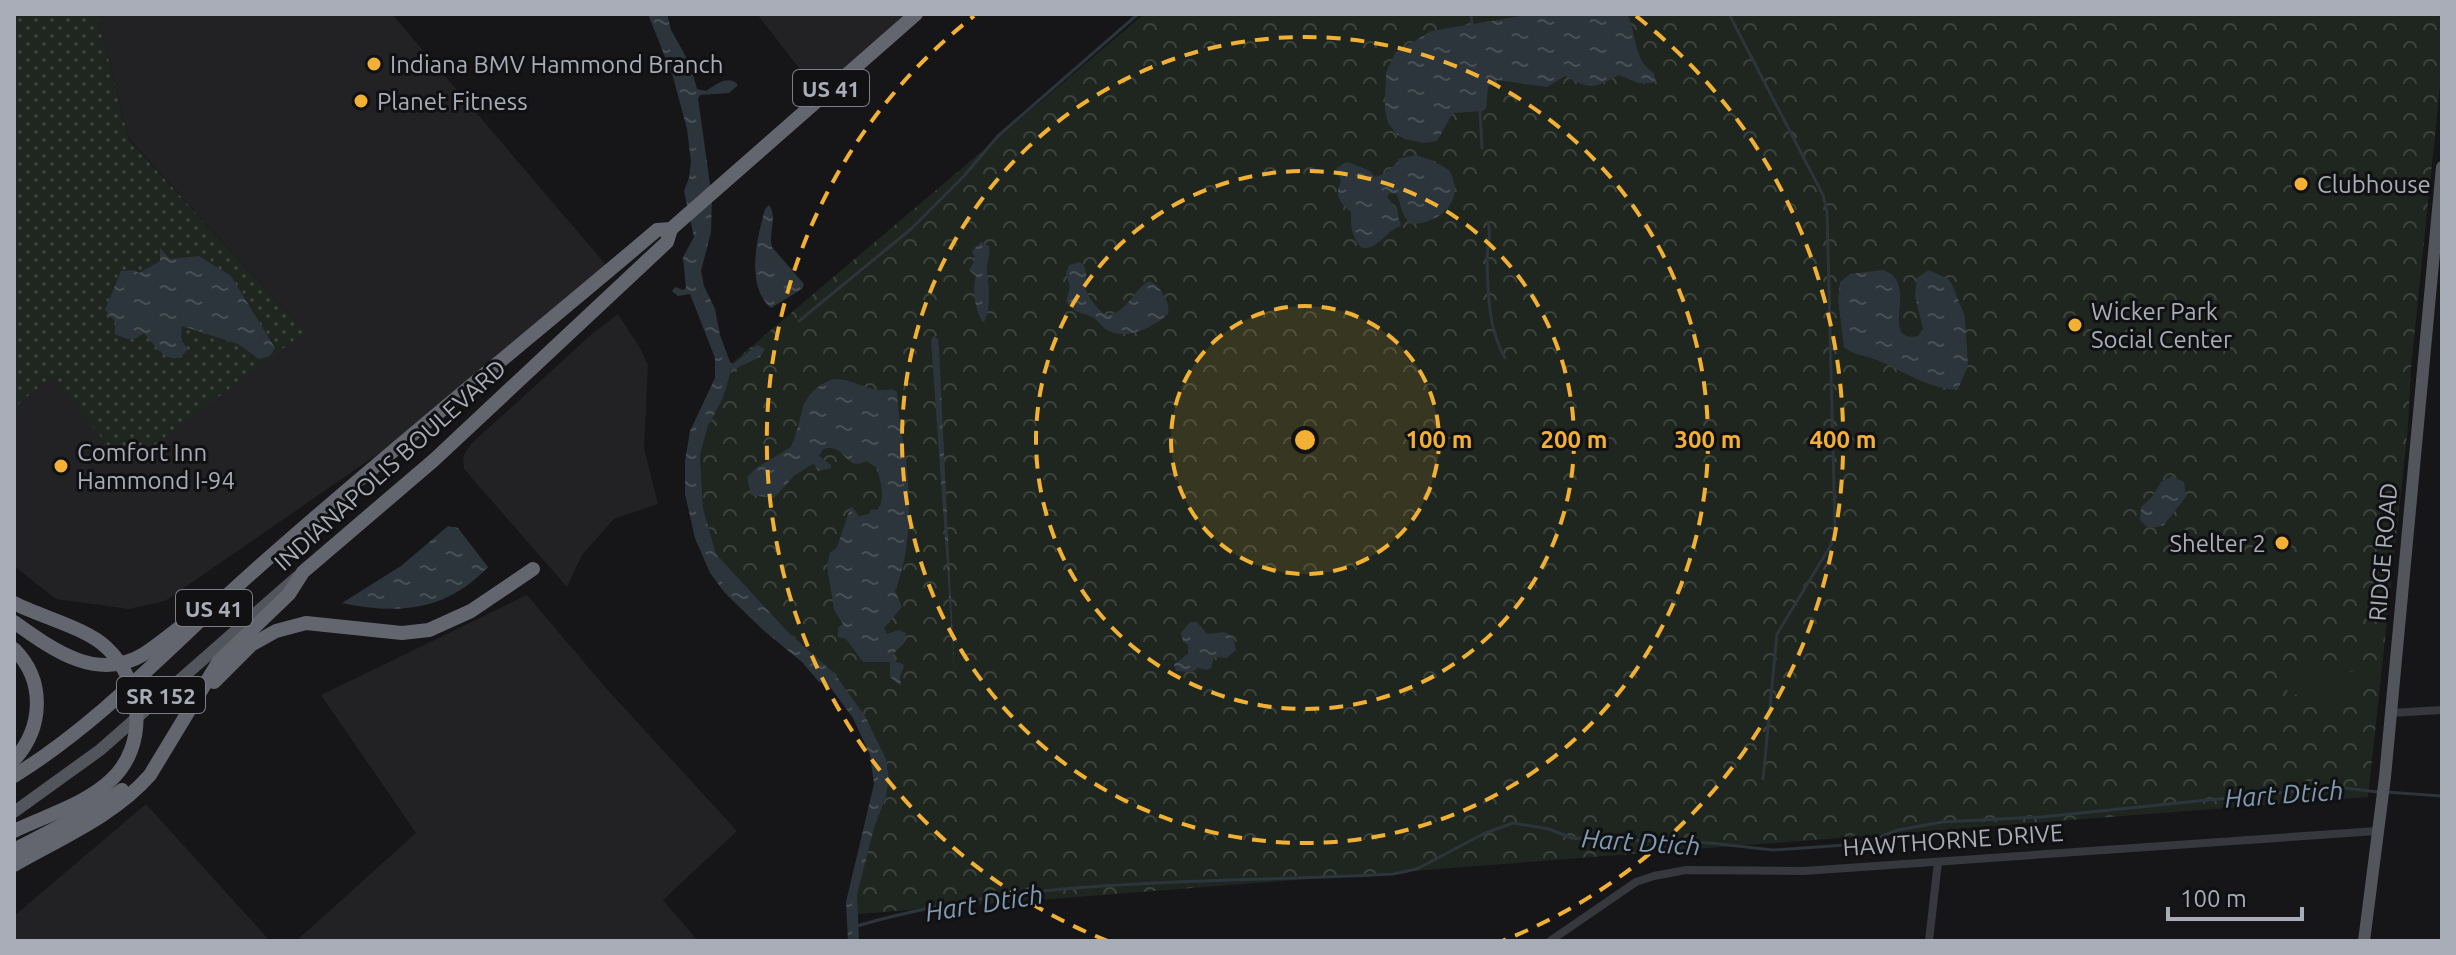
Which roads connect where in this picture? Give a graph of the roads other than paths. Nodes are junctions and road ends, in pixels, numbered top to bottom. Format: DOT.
graph roads {
  1 [pos="916,14"];
  2 [pos="2442,167"];
  3 [pos="671,229"];
  4 [pos="2438,243"];
  5 [pos="533,569"];
  6 [pos="255,571"];
  7 [pos="303,572"];
  8 [pos="14,603"];
  9 [pos="14,622"];
  10 [pos="14,649"];
  11 [pos="2442,710"];
  12 [pos="187,712"];
  13 [pos="2390,713"];
  14 [pos="167,747"];
  15 [pos="14,760"];
  16 [pos="14,776"];
  17 [pos="14,812"];
  18 [pos="14,831"];
  19 [pos="2377,831"];
  20 [pos="14,850"];
  21 [pos="1938,862"];
  22 [pos="14,865"];
  23 [pos="1563,937"];
  24 [pos="1550,941"];
  25 [pos="1929,941"];
  26 [pos="2364,941"];
  1 -- 3 [label="highway, INDIANAPOLIS BOULEVARD / US 41"];
  2 -- 4 [label="main road, RIDGE ROAD"];
  3 -- 6 [label="highway, INDIANAPOLIS BOULEVARD / US 41"];
  3 -- 7 [label="highway, INDIANAPOLIS BOULEVARD / US 41"];
  4 -- 13 [label="main road, RIDGE ROAD"];
  5 -- 12 [label="highway"];
  6 -- 9 [label="highway"];
  6 -- 16 [label="highway, INDIANAPOLIS BOULEVARD / US 41"];
  7 -- 12 [label="highway, US 41"];
  7 -- 17 [label="main road, INDIANAPOLIS BOULEVARD / SR 152"];
  8 -- 18 [label="highway"];
  10 -- 15 [label="highway"];
  11 -- 13 [label="street"];
  12 -- 14 [label="highway, US 41"];
  13 -- 19 [label="main road, RIDGE ROAD"];
  14 -- 20 [label="highway"];
  14 -- 22 [label="highway, US 41"];
  19 -- 21 [label="street, HAWTHORNE DRIVE"];
  19 -- 26 [label="main road, RIDGE ROAD"];
  21 -- 23 [label="street, HAWTHORNE DRIVE"];
  21 -- 25 [label="street"];
  23 -- 24 [label="street, HAWTHORNE DRIVE"];
}
